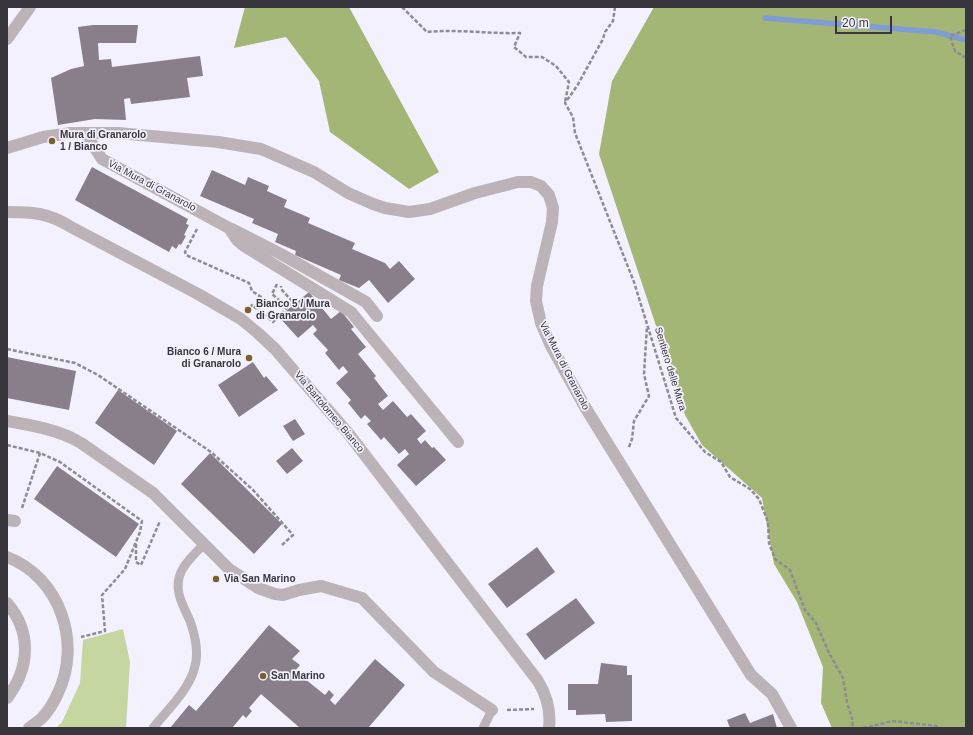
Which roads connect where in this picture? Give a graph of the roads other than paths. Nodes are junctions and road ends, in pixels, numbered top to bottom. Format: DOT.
graph roads {
  1 [pos="30,7"];
  2 [pos="7,39"];
  3 [pos="85,133"];
  4 [pos="7,148"];
  5 [pos="7,212"];
  6 [pos="229,228"];
  7 [pos="377,316"];
  8 [pos="7,421"];
  9 [pos="458,442"];
  10 [pos="204,544"];
  11 [pos="7,557"];
  12 [pos="7,603"];
  13 [pos="7,698"];
  14 [pos="492,710"];
  15 [pos="29,728"];
  16 [pos="153,728"];
  17 [pos="483,728"];
  18 [pos="549,728"];
  19 [pos="791,728"];
  1 -- 2 [label="street"];
  3 -- 4 [label="street, Via Mura di Granarolo"];
  3 -- 6 [label="street, Via Mura di Granarolo"];
  3 -- 19 [label="street, Via Mura di Granarolo"];
  5 -- 18 [label="street, Via Bartolomeo Bianco"];
  6 -- 7 [label="street, Via Mura di Granarolo"];
  6 -- 9 [label="street, Via Mura di Granarolo"];
  8 -- 10 [label="street"];
  10 -- 14 [label="street"];
  10 -- 16 [label="lane"];
  11 -- 15 [label="street"];
  12 -- 13 [label="street"];
  14 -- 17 [label="lane"];
}
